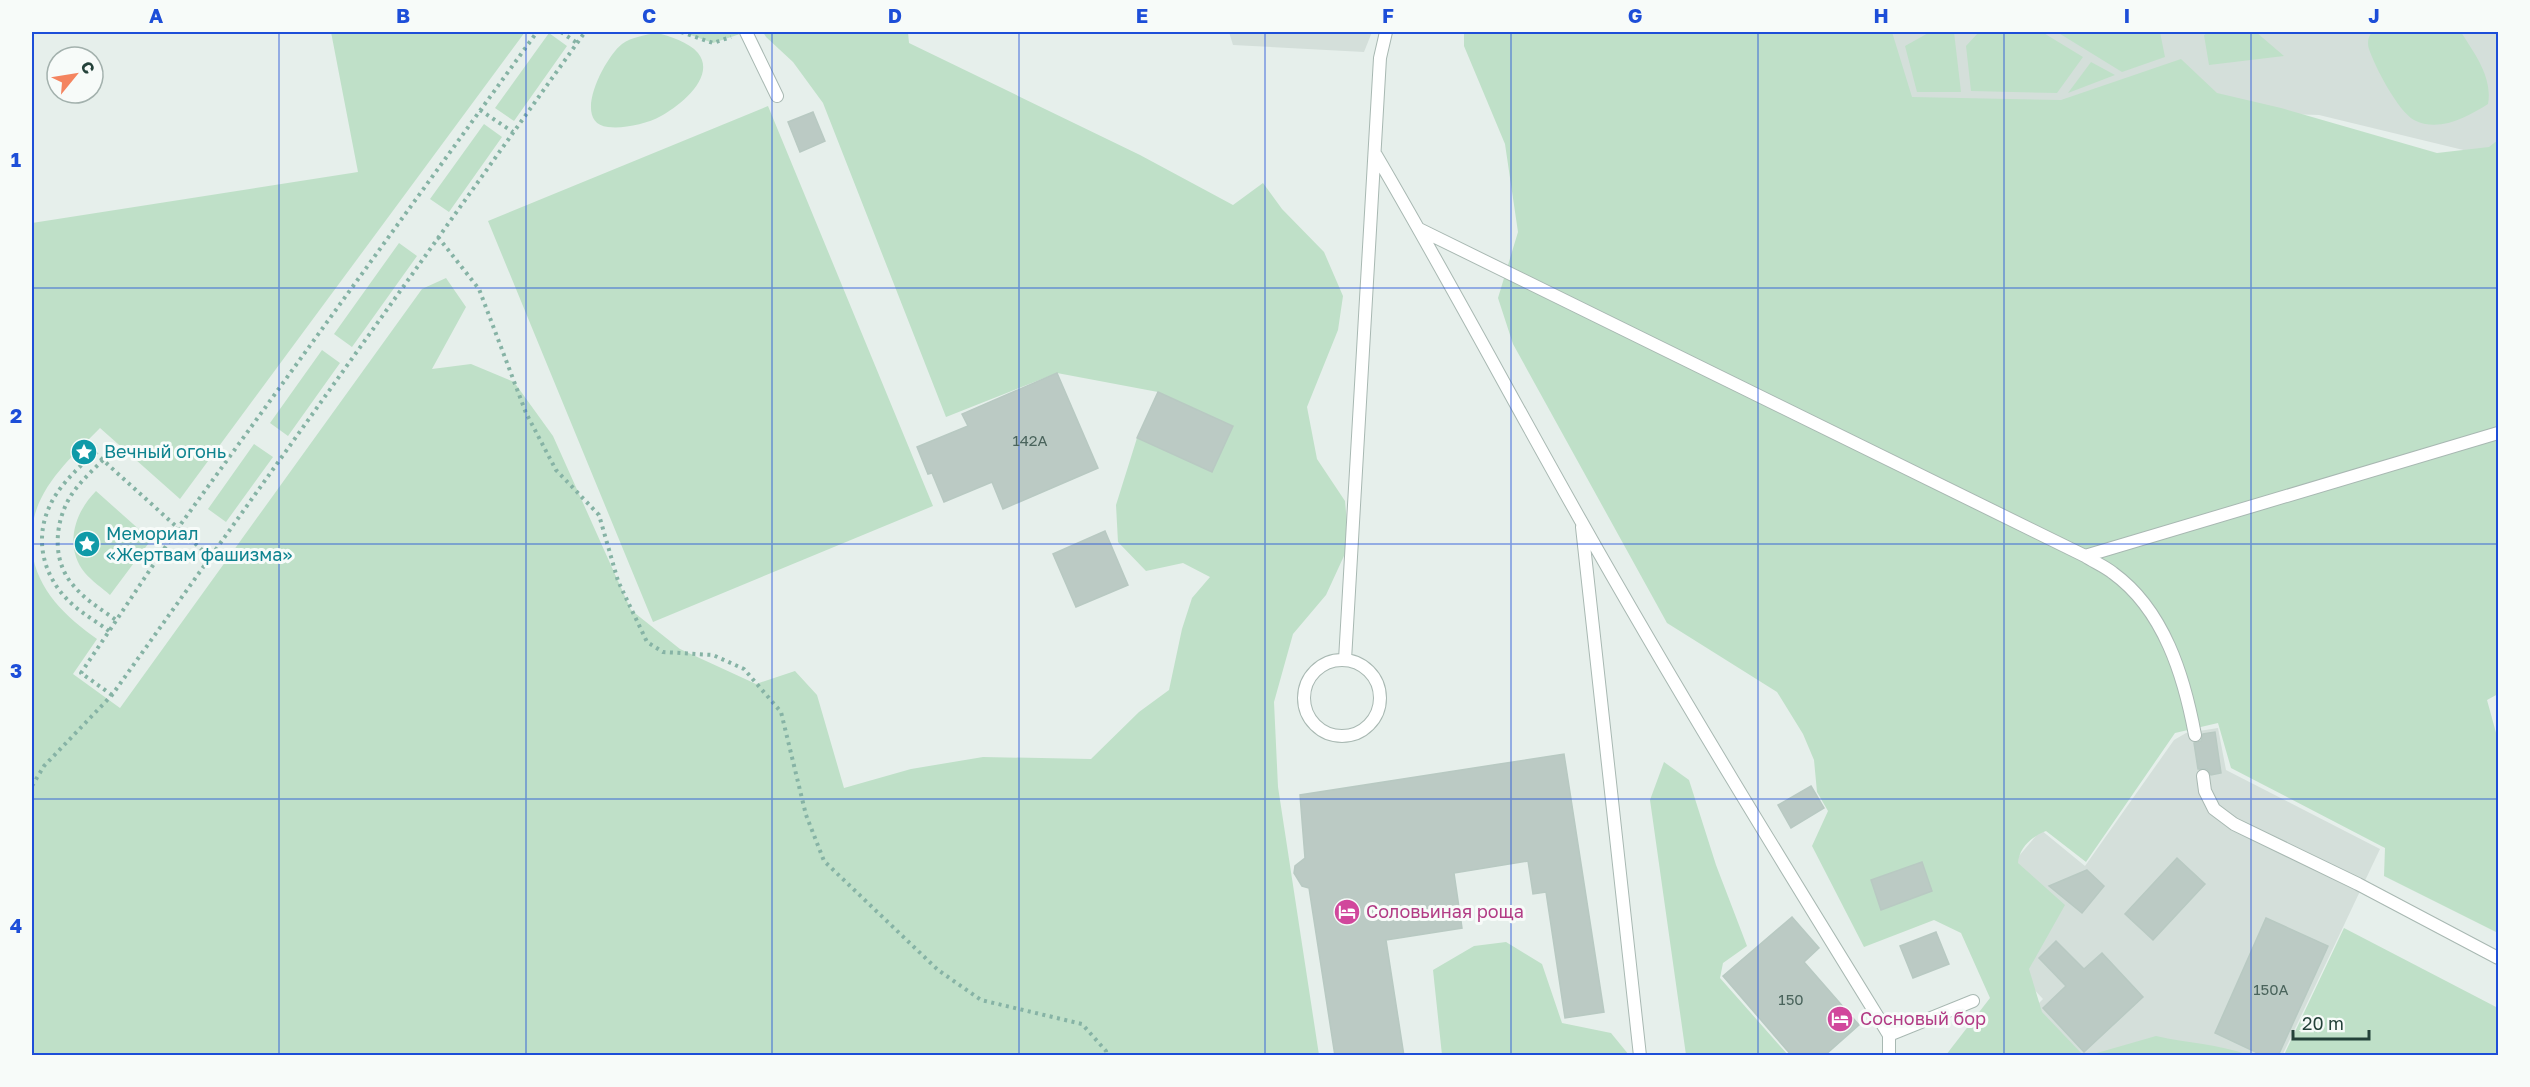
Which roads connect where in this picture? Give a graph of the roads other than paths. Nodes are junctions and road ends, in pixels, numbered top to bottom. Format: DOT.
graph roads {
  1 [pos="1386,32"];
  2 [pos="740,34"];
  3 [pos="777,96"];
  4 [pos="1376,155"];
  5 [pos="1419,229"];
  6 [pos="2499,433"];
  7 [pos="1582,523"];
  8 [pos="2085,556"];
  9 [pos="1345,660"];
  10 [pos="2195,735"];
  11 [pos="2203,776"];
  12 [pos="2499,958"];
  13 [pos="1973,1001"];
  14 [pos="1889,1035"];
  15 [pos="1640,1056"];
  16 [pos="1889,1056"];
  1 -- 4 [label="lane"];
  2 -- 3 [label="lane"];
  4 -- 5 [label="lane"];
  4 -- 9 [label="lane"];
  5 -- 7 [label="lane"];
  5 -- 8 [label="lane"];
  6 -- 8 [label="lane"];
  7 -- 14 [label="lane"];
  7 -- 15 [label="lane"];
  8 -- 10 [label="lane"];
  9 -- 9 [label="lane"];
  11 -- 12 [label="lane"];
  13 -- 14 [label="lane"];
  14 -- 16 [label="lane"];
}
